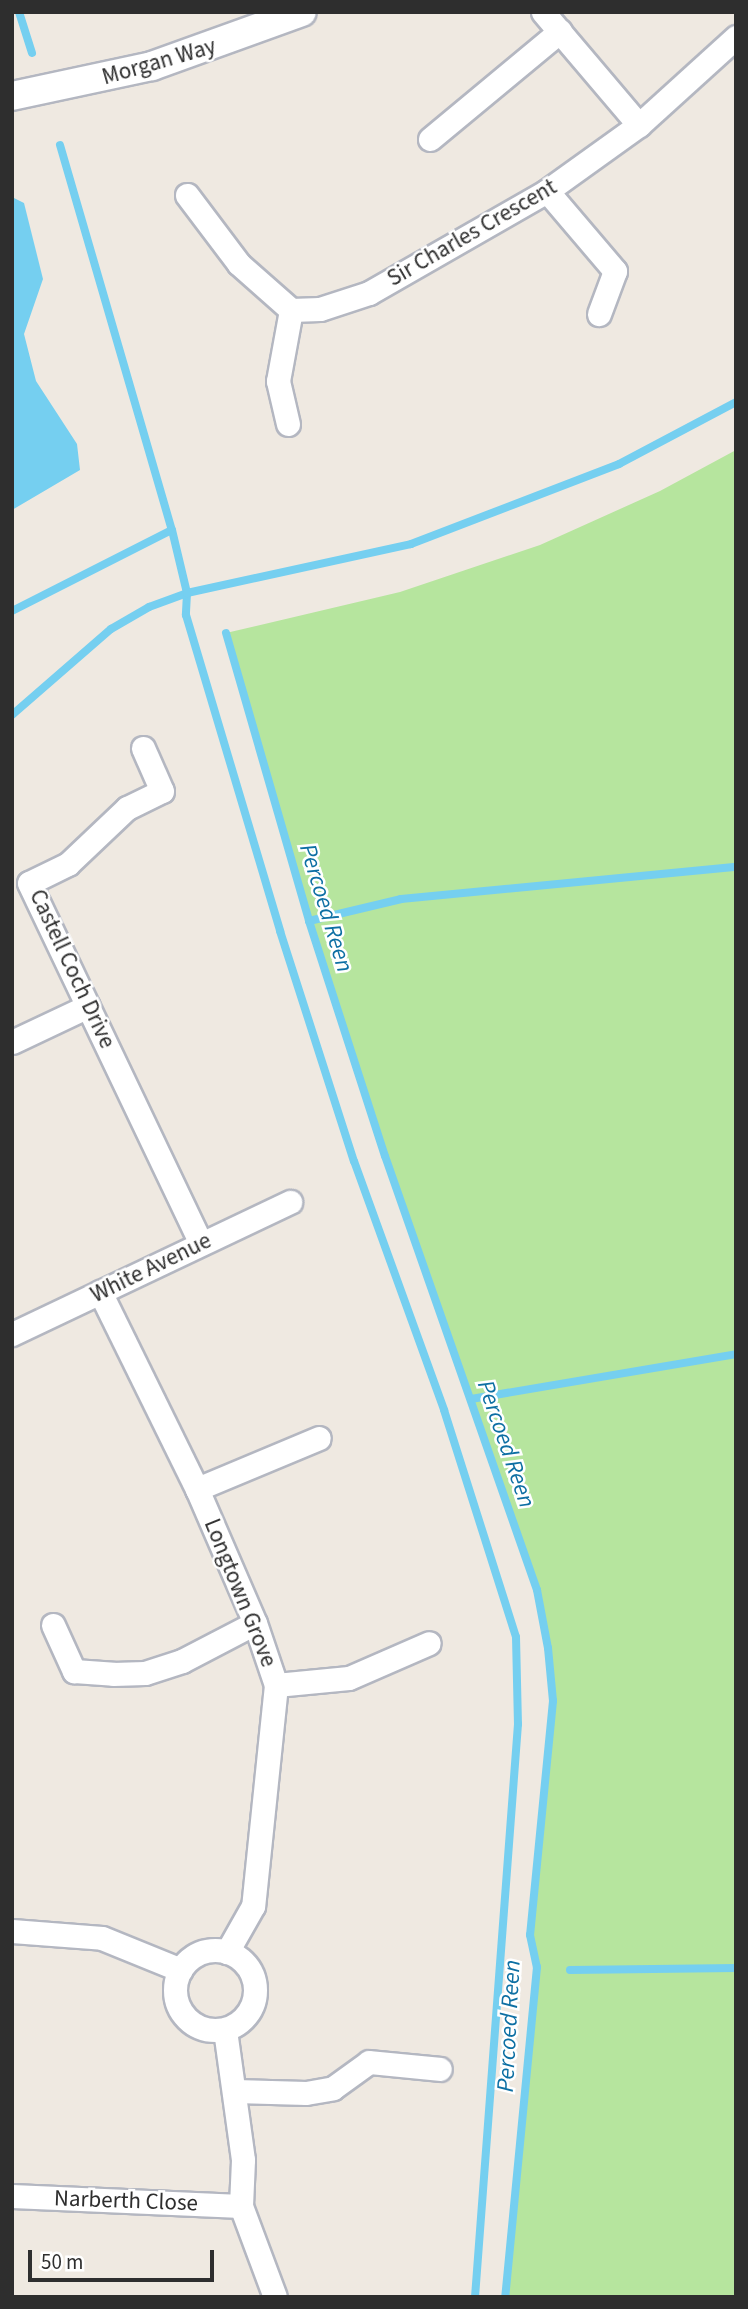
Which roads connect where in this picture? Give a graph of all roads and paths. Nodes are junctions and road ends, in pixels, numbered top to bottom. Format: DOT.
graph roads {
  1 [pos="302,12"];
  2 [pos="543,12"];
  3 [pos="561,31"];
  4 [pos="732,49"];
  5 [pos="12,96"];
  6 [pos="639,125"];
  7 [pos="430,139"];
  8 [pos="547,191"];
  9 [pos="187,195"];
  10 [pos="291,310"];
  11 [pos="600,314"];
  12 [pos="288,424"];
  13 [pos="143,748"];
  14 [pos="88,1006"];
  15 [pos="12,1042"];
  16 [pos="290,1202"];
  17 [pos="201,1243"];
  18 [pos="100,1292"];
  19 [pos="12,1334"];
  20 [pos="319,1438"];
  21 [pos="197,1489"];
  22 [pos="256,1623"];
  23 [pos="53,1625"];
  24 [pos="429,1643"];
  25 [pos="276,1685"];
  26 [pos="12,1931"];
  27 [pos="227,1952"];
  28 [pos="181,1970"];
  29 [pos="225,2030"];
  30 [pos="440,2069"];
  31 [pos="235,2091"];
  32 [pos="12,2196"];
  33 [pos="240,2206"];
  34 [pos="275,2297"];
  1 -- 5 [label="street, Morgan Way"];
  2 -- 3 [label="street"];
  3 -- 6 [label="street"];
  3 -- 7 [label="street"];
  4 -- 6 [label="street, Sir Charles Crescent"];
  6 -- 8 [label="street, Sir Charles Crescent"];
  8 -- 10 [label="street, Sir Charles Crescent"];
  8 -- 11 [label="street"];
  9 -- 10 [label="street"];
  10 -- 12 [label="street"];
  13 -- 14 [label="street, Castell Coch Drive"];
  14 -- 15 [label="street"];
  14 -- 17 [label="street, Castell Coch Drive"];
  16 -- 17 [label="street, White Avenue"];
  17 -- 18 [label="street, White Avenue"];
  18 -- 19 [label="street, White Avenue"];
  18 -- 21 [label="street, Longtown Grove"];
  20 -- 21 [label="street"];
  21 -- 22 [label="street, Longtown Grove"];
  22 -- 23 [label="street"];
  22 -- 25 [label="street, Longtown Grove"];
  24 -- 25 [label="street"];
  25 -- 27 [label="street, Longtown Grove"];
  26 -- 28 [label="street"];
  27 -- 28 [label="street"];
  27 -- 29 [label="street"];
  28 -- 29 [label="street"];
  29 -- 31 [label="street"];
  30 -- 31 [label="street"];
  31 -- 33 [label="street"];
  32 -- 33 [label="street, Narberth Close"];
  33 -- 34 [label="street"];
}
